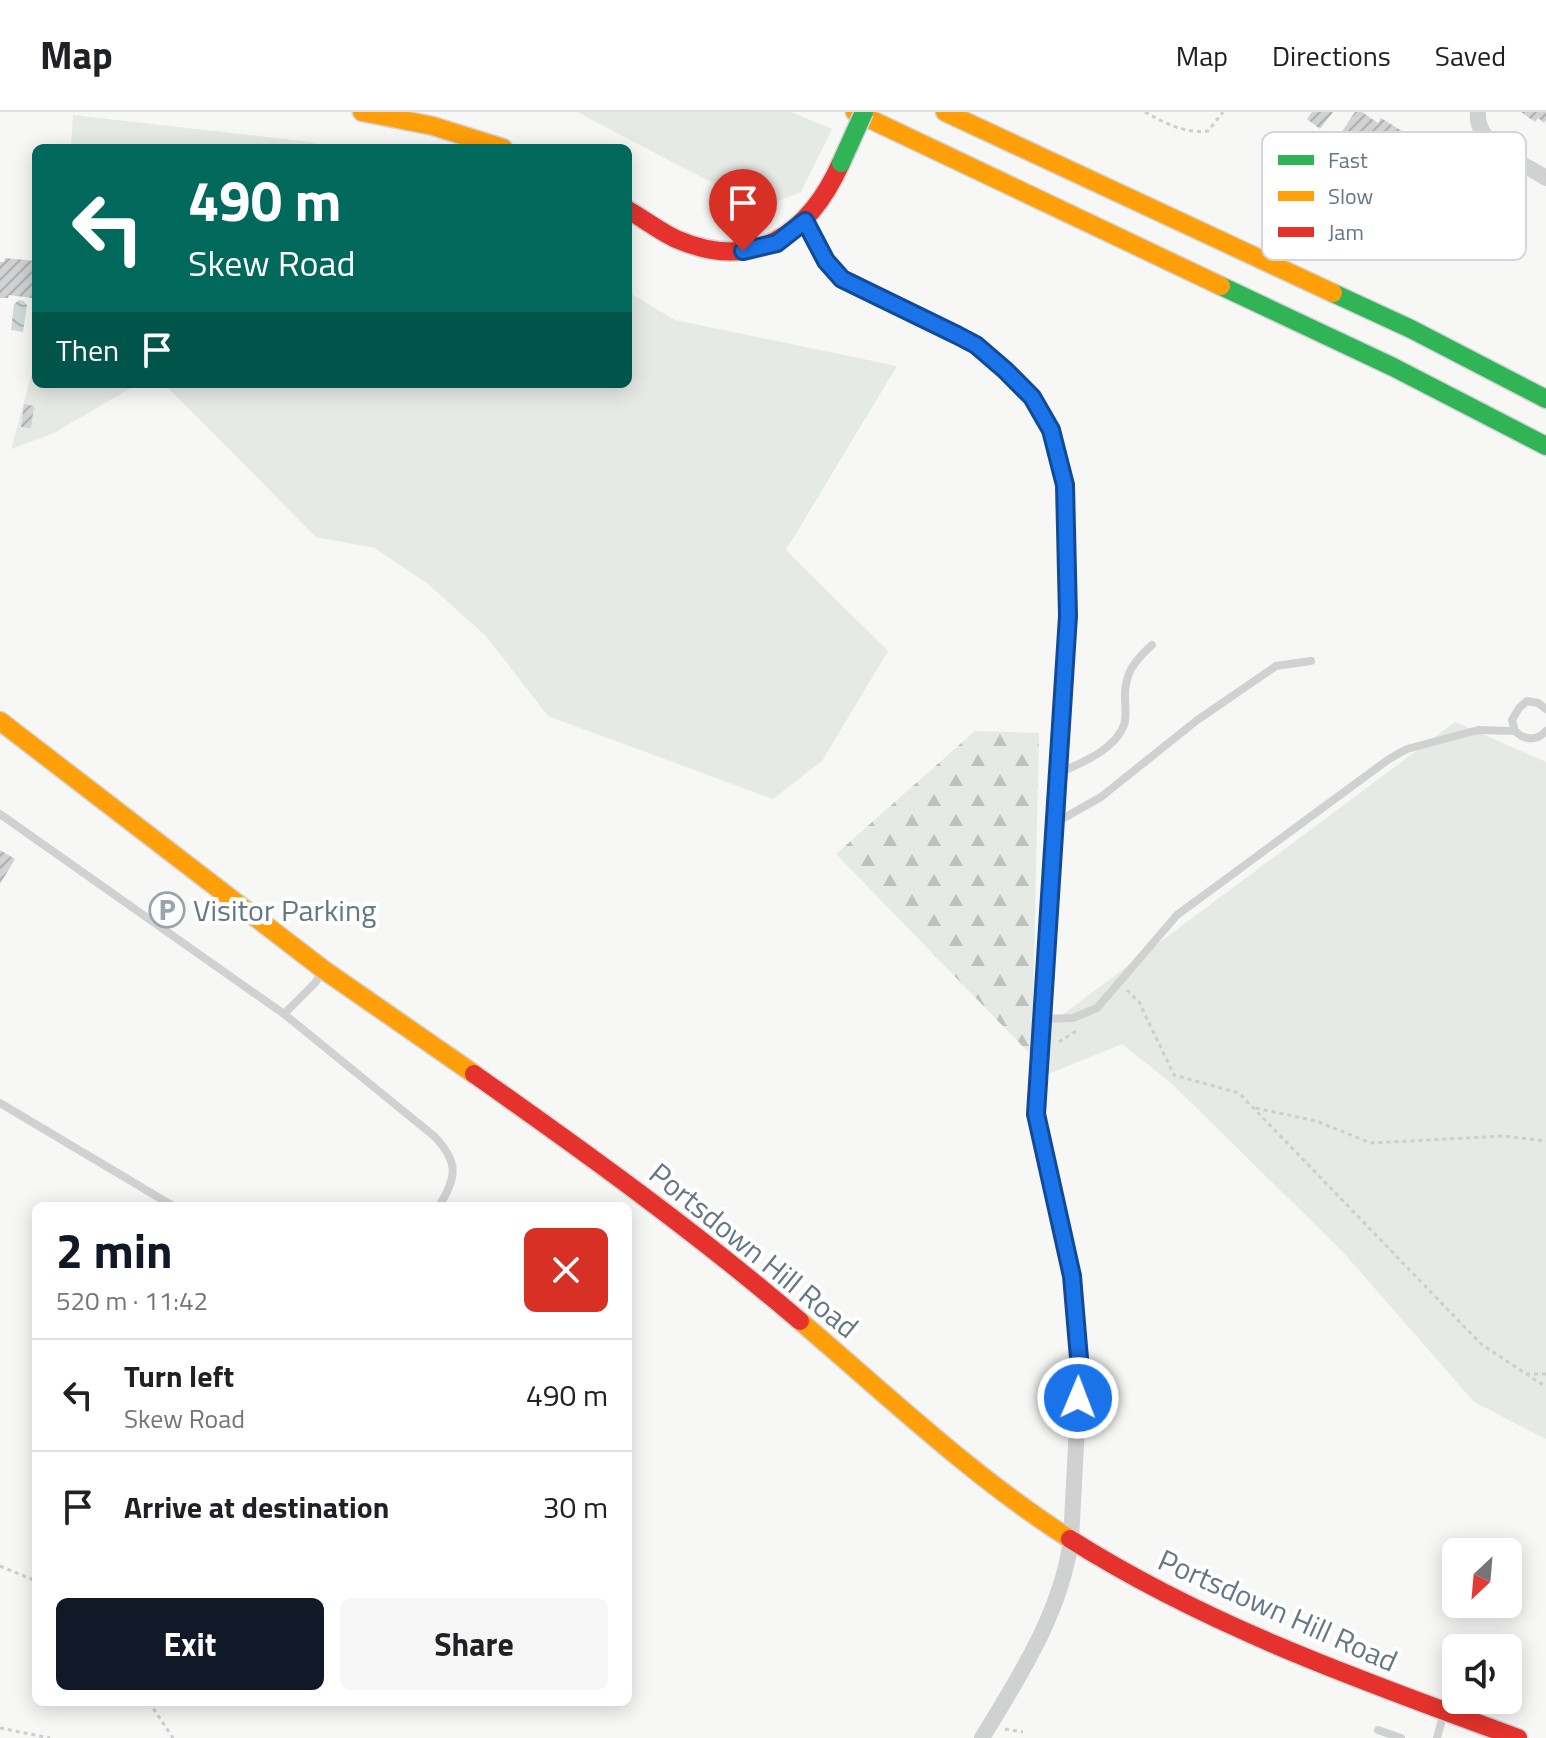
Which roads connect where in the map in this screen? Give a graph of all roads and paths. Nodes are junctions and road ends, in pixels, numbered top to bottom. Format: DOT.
graph roads {
  1 [pos="362,112"];
  2 [pos="855,112"];
  3 [pos="864,112"];
  4 [pos="945,112"];
  5 [pos="1145,112"];
  6 [pos="1223,112"];
  7 [pos="1478,112"];
  8 [pos="1483,132"];
  9 [pos="490,144"];
  10 [pos="1526,163"];
  11 [pos="1544,173"];
  12 [pos="632,212"];
  13 [pos="805,221"];
  14 [pos="1262,260"];
  15 [pos="1263,260"];
  16 [pos="1546,399"];
  17 [pos="1546,446"];
  18 [pos="1152,645"];
  19 [pos="1311,661"];
  20 [pos="1546,709"];
  21 [pos="0,721"];
  22 [pos="1515,731"];
  23 [pos="1546,731"];
  24 [pos="1058,774"];
  25 [pos="0,814"];
  26 [pos="1055,823"];
  27 [pos="324,970"];
  28 [pos="1125,987"];
  29 [pos="284,1014"];
  30 [pos="1042,1019"];
  31 [pos="1076,1030"];
  32 [pos="1040,1052"];
  33 [pos="0,1103"];
  34 [pos="1253,1107"];
  35 [pos="1546,1141"];
  36 [pos="166,1202"];
  37 [pos="441,1202"];
  38 [pos="1526,1374"];
  39 [pos="1546,1374"];
  40 [pos="1546,1387"];
  41 [pos="1071,1540"];
  42 [pos="0,1566"];
  43 [pos="32,1579"];
  44 [pos="152,1706"];
  45 [pos="1442,1710"];
  46 [pos="1443,1714"];
  47 [pos="1452,1714"];
  48 [pos="0,1728"];
  49 [pos="1378,1730"];
  50 [pos="50,1738"];
  51 [pos="173,1738"];
  52 [pos="982,1738"];
  53 [pos="1401,1738"];
  54 [pos="1437,1738"];
  55 [pos="1518,1738"];
  1 -- 9 [label="main road"];
  2 -- 17 [label="main road"];
  3 -- 13 [label="main road, bridge"];
  4 -- 14 [label="main road"];
  5 -- 6 [label="path"];
  7 -- 8 [label="street"];
  10 -- 11 [label="street"];
  12 -- 13 [label="main road"];
  13 -- 24 [label="street"];
  15 -- 16 [label="main road"];
  18 -- 24 [label="lane"];
  19 -- 26 [label="lane"];
  20 -- 22 [label="lane"];
  21 -- 27 [label="main road, Portsdown Hill Road"];
  22 -- 23 [label="lane"];
  22 -- 30 [label="lane"];
  24 -- 26 [label="street"];
  25 -- 29 [label="lane"];
  26 -- 30 [label="street"];
  27 -- 29 [label="lane"];
  27 -- 41 [label="main road, Portsdown Hill Road"];
  28 -- 34 [label="path"];
  29 -- 37 [label="lane"];
  30 -- 32 [label="street"];
  31 -- 32 [label="path"];
  32 -- 41 [label="street"];
  33 -- 36 [label="lane"];
  34 -- 35 [label="path"];
  34 -- 38 [label="path"];
  38 -- 39 [label="path"];
  38 -- 40 [label="path"];
  41 -- 45 [label="main road, Portsdown Hill Road"];
  41 -- 52 [label="street"];
  42 -- 43 [label="path"];
  44 -- 51 [label="path"];
  46 -- 54 [label="lane"];
  47 -- 55 [label="main road, Portsdown Hill Road"];
  48 -- 50 [label="path"];
  49 -- 53 [label="lane"];
}
